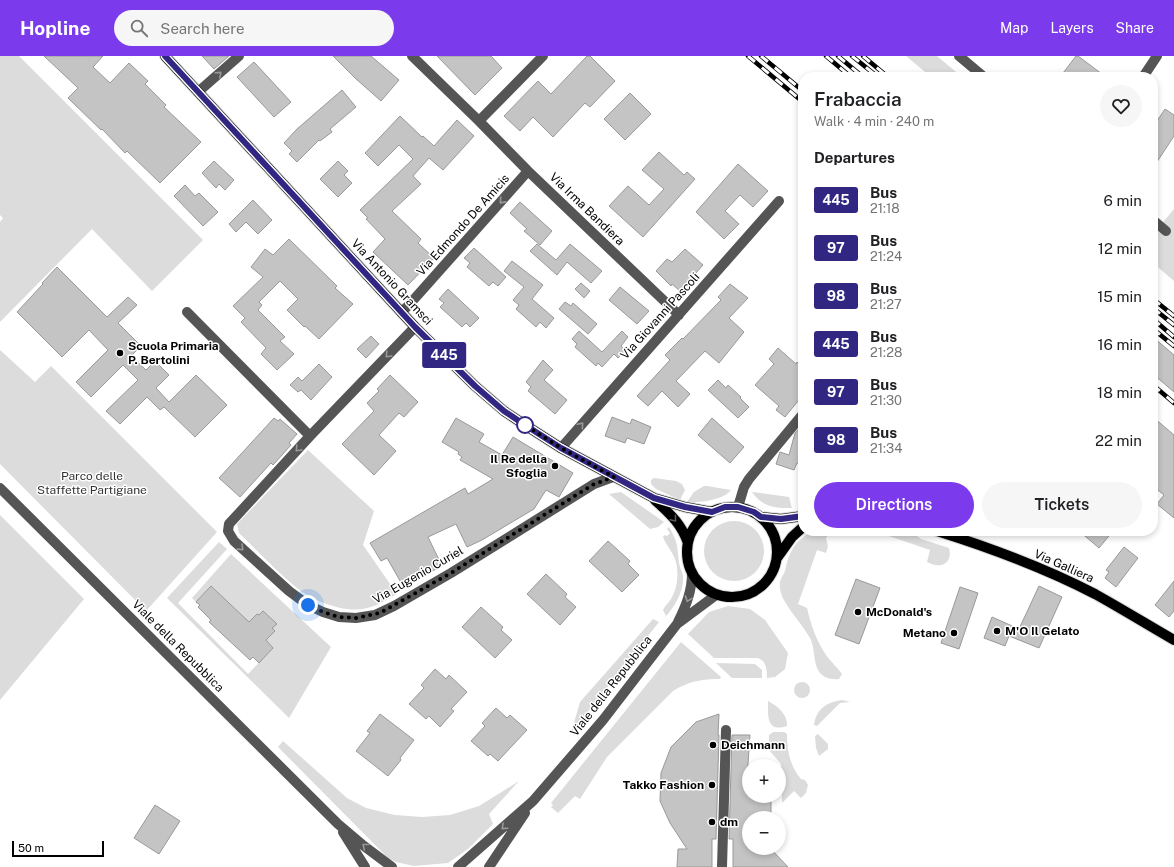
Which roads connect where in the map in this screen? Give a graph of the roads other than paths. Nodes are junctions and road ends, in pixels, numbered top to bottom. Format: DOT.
graph roads {
  1 [pos="165,56"];
  2 [pos="239,56"];
  3 [pos="412,56"];
  4 [pos="542,56"];
  5 [pos="959,56"];
  6 [pos="1157,56"];
  7 [pos="978,72"];
  8 [pos="1146,72"];
  9 [pos="198,92"];
  10 [pos="480,121"];
  11 [pos="528,171"];
  12 [pos="779,201"];
  13 [pos="1158,224"];
  14 [pos="1166,231"];
  15 [pos="187,312"];
  16 [pos="401,312"];
  17 [pos="679,314"];
  18 [pos="415,327"];
  19 [pos="798,420"];
  20 [pos="310,436"];
  21 [pos="561,448"];
  22 [pos="614,477"];
  23 [pos="0,488"];
  24 [pos="654,498"];
  25 [pos="738,507"];
  26 [pos="712,512"];
  27 [pos="761,517"];
  28 [pos="798,517"];
  29 [pos="798,532"];
  30 [pos="953,536"];
  31 [pos="688,543"];
  32 [pos="777,558"];
  33 [pos="692,573"];
  34 [pos="716,595"];
  35 [pos="677,624"];
  36 [pos="1174,640"];
  37 [pos="726,730"];
  38 [pos="533,801"];
  39 [pos="338,824"];
  40 [pos="365,867"];
  41 [pos="392,867"];
  42 [pos="458,867"];
  43 [pos="489,867"];
  44 [pos="722,867"];
  1 -- 9 [label="main road, Via Antonio Gramsci"];
  9 -- 2 [label="street, one-way"];
  3 -- 10 [label="street, Via Irma Bandiera"];
  4 -- 10 [label="street"];
  5 -- 7 [label="street"];
  6 -- 8 [label="street"];
  9 -- 16 [label="main road, Via Antonio Gramsci"];
  10 -- 11 [label="street, Via Irma Bandiera"];
  11 -- 16 [label="street, Via Edmondo De Amicis, one-way"];
  11 -- 17 [label="street, Via Irma Bandiera"];
  12 -- 17 [label="street, Via Giovanni Pascoli"];
  13 -- 14 [label="street"];
  15 -- 20 [label="street"];
  16 -- 18 [label="main road, Via Antonio Gramsci"];
  21 -- 17 [label="street, Via Giovanni Pascoli, one-way"];
  18 -- 20 [label="street, Via Eugenio Curiel, one-way"];
  18 -- 21 [label="main road, Via Antonio Gramsci"];
  19 -- 25 [label="street"];
  20 -- 22 [label="street, Via Eugenio Curiel, one-way"];
  21 -- 22 [label="main road, Via Antonio Gramsci"];
  22 -- 24 [label="main road, Via Antonio Gramsci"];
  23 -- 39 [label="street, Viale della Repubblica"];
  24 -- 26 [label="main road, Via Antonio Gramsci"];
  24 -- 31 [label="main road, Via Antonio Gramsci, one-way"];
  25 -- 26 [label="main road"];
  25 -- 27 [label="main road"];
  26 -- 31 [label="main road"];
  27 -- 28 [label="main road"];
  27 -- 32 [label="main road"];
  29 -- 32 [label="main road"];
  30 -- 36 [label="main road, Via Galliera"];
  31 -- 33 [label="main road"];
  32 -- 34 [label="main road"];
  33 -- 34 [label="main road"];
  33 -- 35 [label="street, one-way"];
  34 -- 35 [label="street, Viale della Repubblica"];
  35 -- 38 [label="street, Viale della Repubblica"];
  37 -- 44 [label="street"];
  38 -- 42 [label="street, Viale della Repubblica, one-way"];
  38 -- 43 [label="street, Viale della Repubblica"];
  39 -- 40 [label="street, Viale della Repubblica"];
  41 -- 39 [label="street, Viale della Repubblica, one-way"];
}
